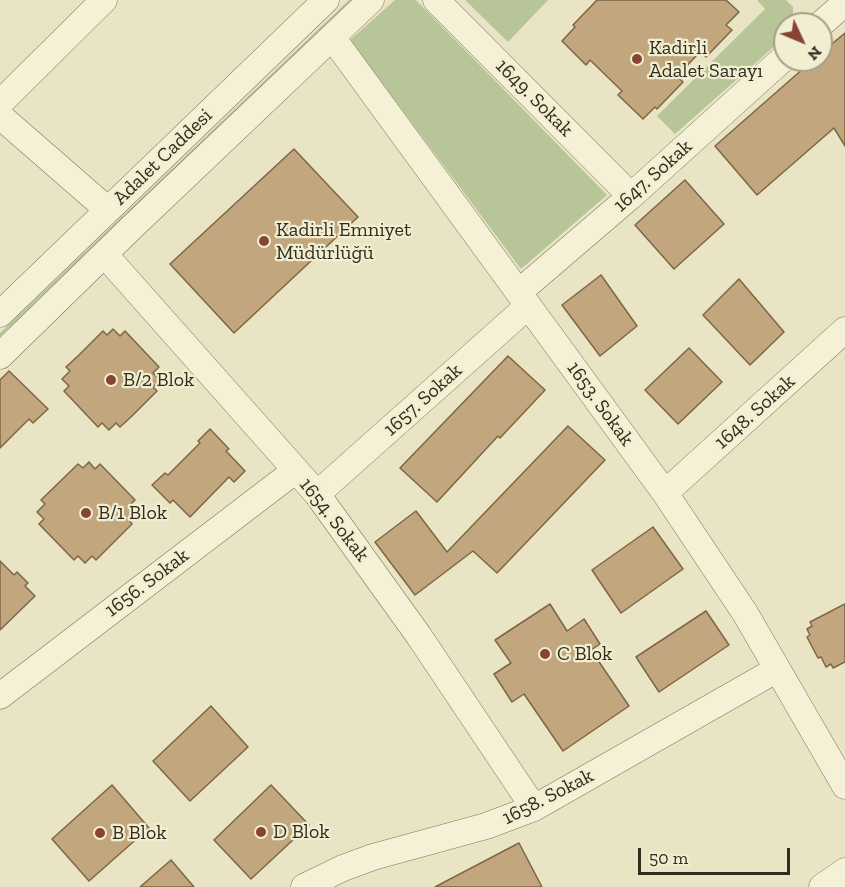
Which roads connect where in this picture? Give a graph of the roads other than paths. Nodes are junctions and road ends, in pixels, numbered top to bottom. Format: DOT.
graph roads {
  1 [pos="104,0"];
  2 [pos="326,0"];
  3 [pos="371,0"];
  4 [pos="436,0"];
  5 [pos="845,3"];
  6 [pos="833,14"];
  7 [pos="332,37"];
  8 [pos="773,68"];
  9 [pos="0,103"];
  10 [pos="0,116"];
  11 [pos="631,196"];
  12 [pos="108,210"];
  13 [pos="105,255"];
  14 [pos="524,299"];
  15 [pos="0,314"];
  16 [pos="845,330"];
  17 [pos="0,356"];
  18 [pos="296,470"];
  19 [pos="665,493"];
  20 [pos="317,494"];
  21 [pos="776,670"];
  22 [pos="0,696"];
  23 [pos="845,786"];
  24 [pos="534,808"];
  25 [pos="845,871"];
  26 [pos="304,887"];
  27 [pos="822,887"];
  1 -- 9 [label="street"];
  2 -- 12 [label="street, Adalet Caddesi"];
  3 -- 7 [label="street"];
  4 -- 11 [label="street, 1649. Sokak"];
  5 -- 6 [label="street"];
  7 -- 13 [label="street"];
  7 -- 14 [label="street, 1653. Sokak"];
  8 -- 11 [label="street, 1647. Sokak"];
  10 -- 12 [label="street"];
  11 -- 14 [label="street, 1647. Sokak"];
  12 -- 15 [label="street, Adalet Caddesi"];
  13 -- 17 [label="street"];
  13 -- 18 [label="street, 1654. Sokak"];
  14 -- 19 [label="street, 1653. Sokak"];
  14 -- 20 [label="street, 1657. Sokak"];
  16 -- 19 [label="street, 1648. Sokak"];
  18 -- 20 [label="street, 1654. Sokak"];
  18 -- 22 [label="street, 1656. Sokak"];
  19 -- 21 [label="street, 1653. Sokak"];
  20 -- 24 [label="street, 1654. Sokak"];
  21 -- 23 [label="street, 1653. Sokak"];
  21 -- 24 [label="street, 1658. Sokak"];
  24 -- 26 [label="street, 1658. Sokak"];
  25 -- 27 [label="street"];
}
